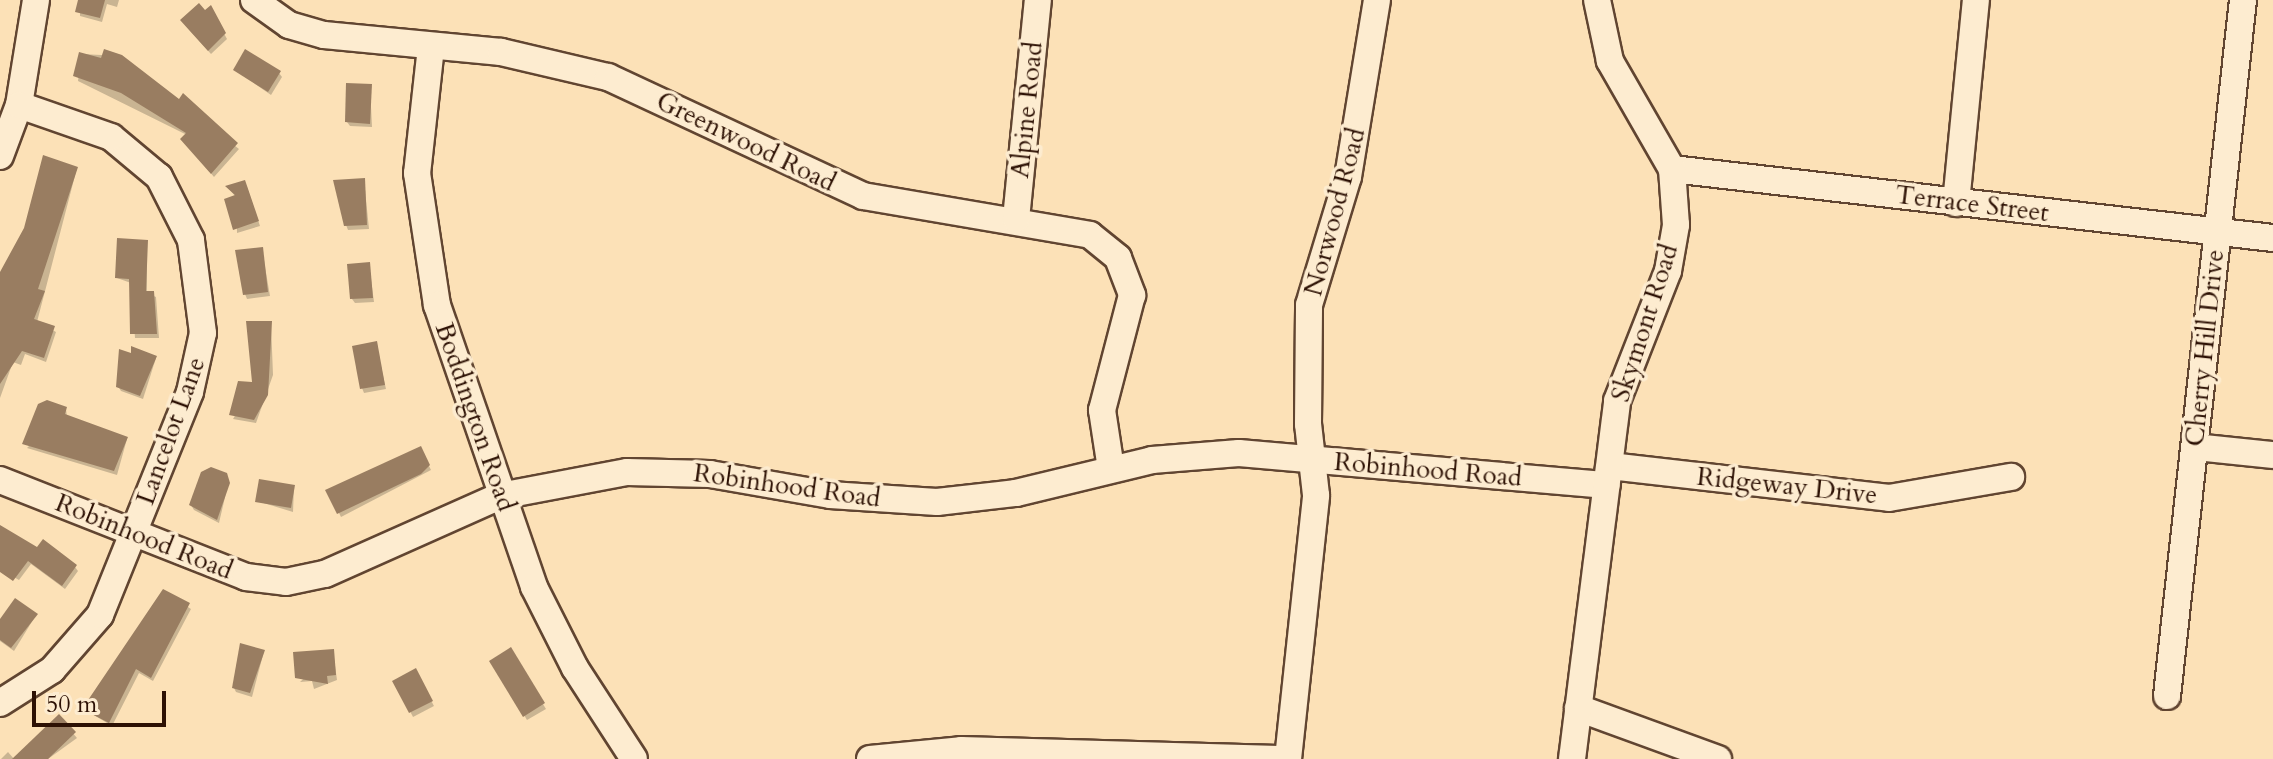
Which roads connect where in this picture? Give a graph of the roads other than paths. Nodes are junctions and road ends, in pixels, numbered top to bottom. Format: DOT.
graph roads {
  1 [pos="36,0"];
  2 [pos="254,0"];
  3 [pos="1038,0"];
  4 [pos="1377,0"];
  5 [pos="1597,0"];
  6 [pos="1976,0"];
  7 [pos="2243,0"];
  8 [pos="431,47"];
  9 [pos="19,105"];
  10 [pos="0,156"];
  11 [pos="1672,169"];
  12 [pos="1956,203"];
  13 [pos="1016,219"];
  14 [pos="2218,232"];
  15 [pos="2273,238"];
  16 [pos="2195,447"];
  17 [pos="2273,455"];
  18 [pos="1314,459"];
  19 [pos="1111,469"];
  20 [pos="1608,476"];
  21 [pos="2011,477"];
  22 [pos="0,480"];
  23 [pos="500,496"];
  24 [pos="135,531"];
  25 [pos="2167,696"];
  26 [pos="0,703"];
  27 [pos="1578,708"];
  28 [pos="634,759"];
  29 [pos="870,759"];
  30 [pos="1279,759"];
  31 [pos="1288,759"];
  32 [pos="1572,759"];
  33 [pos="1718,759"];
  1 -- 9 [label="street"];
  2 -- 8 [label="street, Greenwood Road"];
  3 -- 13 [label="street, Alpine Road"];
  4 -- 18 [label="street, Norwood Road"];
  5 -- 11 [label="street, Skymont Road"];
  6 -- 12 [label="street"];
  7 -- 14 [label="street, Cherry Hill Drive"];
  8 -- 13 [label="street, Greenwood Road"];
  8 -- 23 [label="street, Boddington Road"];
  9 -- 10 [label="street"];
  9 -- 24 [label="street, Lancelot Lane"];
  11 -- 12 [label="street, Terrace Street"];
  11 -- 20 [label="street, Skymont Road"];
  12 -- 14 [label="street, Terrace Street"];
  13 -- 19 [label="street, Greenwood Road"];
  14 -- 15 [label="street, Terrace Street"];
  14 -- 16 [label="street, Cherry Hill Drive"];
  16 -- 17 [label="street"];
  16 -- 25 [label="street, Cherry Hill Drive"];
  18 -- 19 [label="street, Robinhood Road"];
  18 -- 20 [label="street, Robinhood Road"];
  18 -- 31 [label="street, Norwood Road"];
  19 -- 23 [label="street, Robinhood Road"];
  20 -- 21 [label="street, Ridgeway Drive"];
  20 -- 27 [label="street, Skymont Road"];
  22 -- 24 [label="street, Robinhood Road"];
  23 -- 24 [label="street, Robinhood Road"];
  23 -- 28 [label="street, Boddington Road"];
  24 -- 26 [label="street, Lancelot Lane"];
  27 -- 32 [label="street, Skymont Road"];
  27 -- 33 [label="street"];
  29 -- 30 [label="street"];
}
